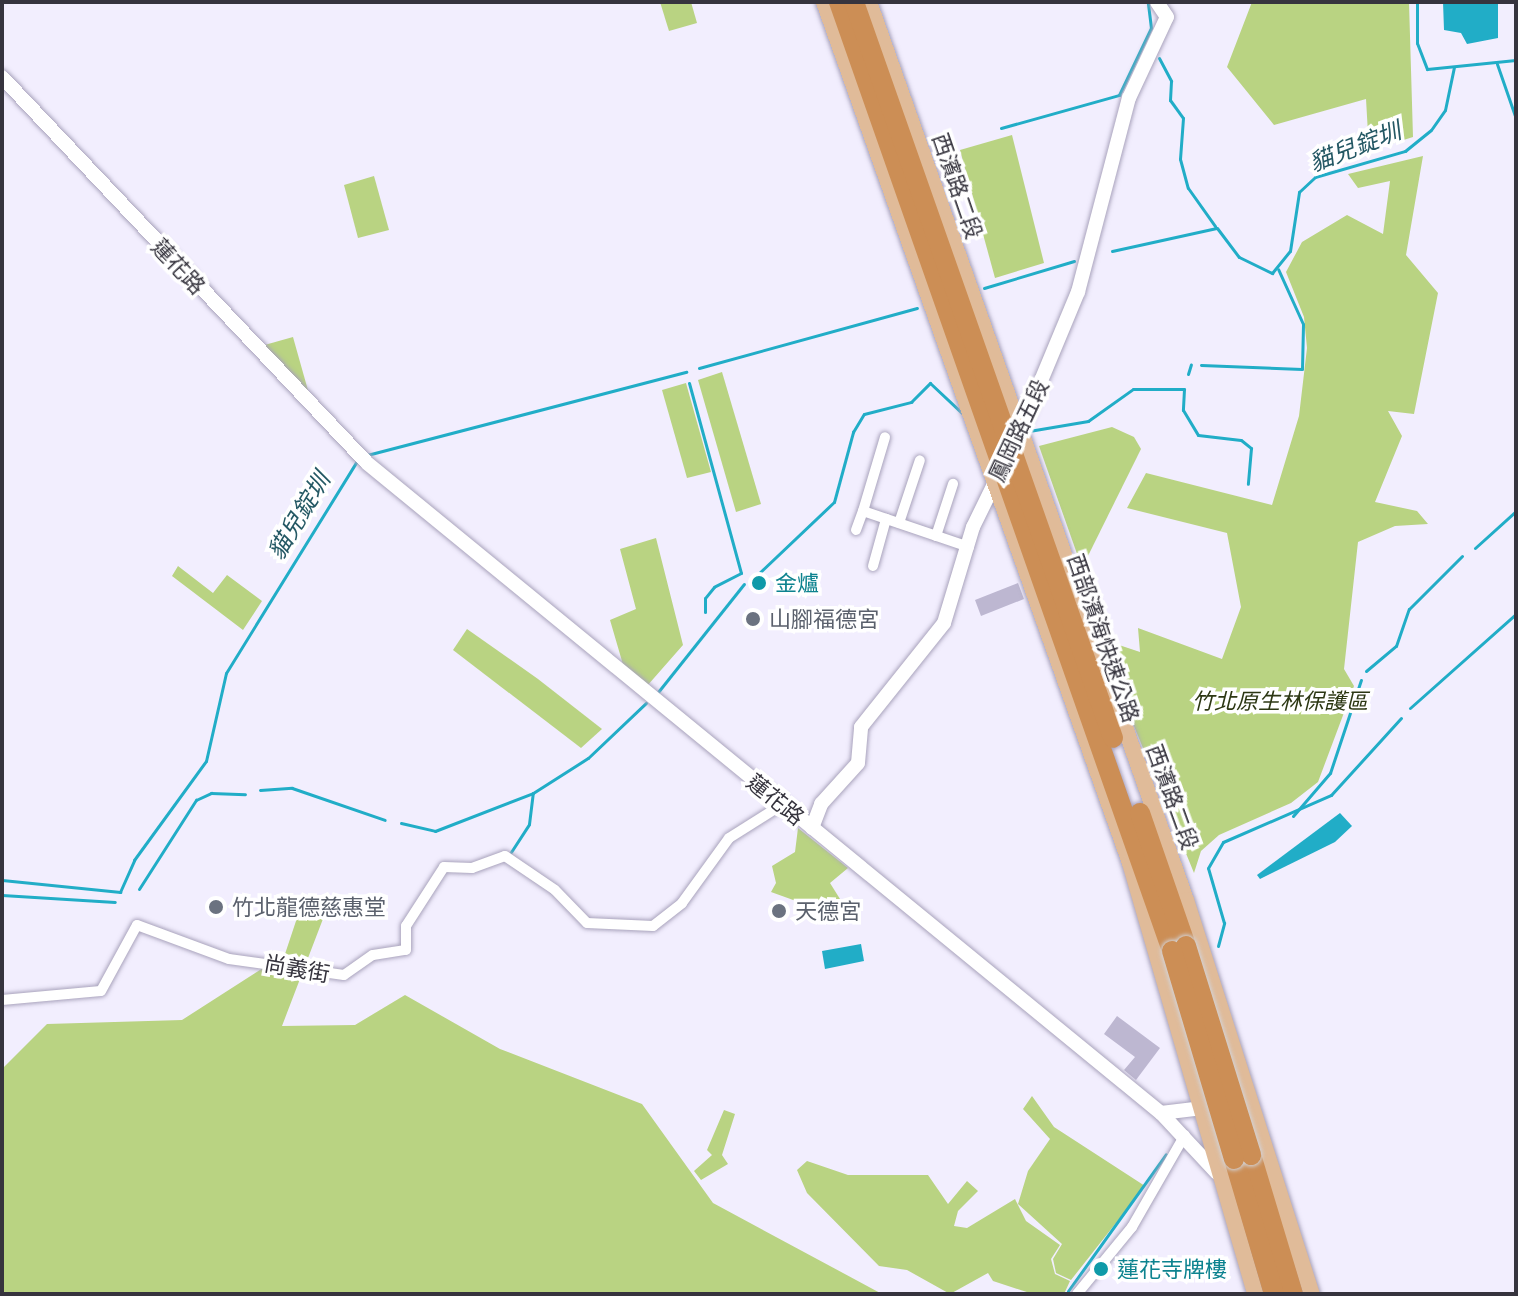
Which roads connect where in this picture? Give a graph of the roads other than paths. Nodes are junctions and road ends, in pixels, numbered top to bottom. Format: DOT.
graph roads {
  1 [pos="824,2"];
  2 [pos="839,2"];
  3 [pos="854,2"];
  4 [pos="869,2"];
  5 [pos="1157,2"];
  6 [pos="2,77"];
  7 [pos="885,437"];
  8 [pos="1007,458"];
  9 [pos="920,460"];
  10 [pos="953,484"];
  11 [pos="863,511"];
  12 [pos="886,519"];
  13 [pos="899,523"];
  14 [pos="856,530"];
  15 [pos="936,536"];
  16 [pos="969,547"];
  17 [pos="873,566"];
  18 [pos="783,804"];
  19 [pos="812,828"];
  20 [pos="2,1000"];
  21 [pos="1248,1092"];
  22 [pos="1203,1108"];
  23 [pos="1161,1113"];
  24 [pos="1185,1135"];
  25 [pos="1242,1157"];
  26 [pos="1226,1187"];
  27 [pos="1077,1294"];
  28 [pos="1255,1294"];
  29 [pos="1274,1294"];
  30 [pos="1293,1294"];
  31 [pos="1312,1294"];
  1 -- 8 [label="main road, 西濱路二段"];
  2 -- 8 [label="highway, 西部濱海快速公路"];
  3 -- 8 [label="highway, 西部濱海快速公路"];
  4 -- 8 [label="main road, 西濱路二段"];
  5 -- 8 [label="street, 鳳岡路五段"];
  6 -- 18 [label="street, 蓮花路"];
  7 -- 11 [label="street"];
  8 -- 16 [label="street, 鳳岡路五段"];
  8 -- 21 [label="main road, 西濱路二段"];
  8 -- 22 [label="main road, 西濱路二段"];
  8 -- 25 [label="highway, 西部濱海快速公路, bridge"];
  9 -- 13 [label="street"];
  10 -- 15 [label="street"];
  11 -- 12 [label="street"];
  11 -- 14 [label="street"];
  12 -- 13 [label="street"];
  12 -- 17 [label="street"];
  13 -- 15 [label="street"];
  15 -- 16 [label="street"];
  16 -- 19 [label="street, 鳳岡路五段"];
  18 -- 19 [label="street, 蓮花路"];
  18 -- 20 [label="street, 尚義街"];
  19 -- 23 [label="street, 蓮花路"];
  21 -- 22 [label="street"];
  21 -- 31 [label="main road, 西濱路二段"];
  22 -- 23 [label="street"];
  22 -- 24 [label="street"];
  22 -- 26 [label="main road, 西濱路二段"];
  23 -- 24 [label="street, 蓮花路"];
  24 -- 26 [label="street, 蓮花路"];
  24 -- 27 [label="street"];
  25 -- 29 [label="highway, 西部濱海快速公路"];
  25 -- 30 [label="highway, 西部濱海快速公路"];
  26 -- 28 [label="main road, 西濱路二段"];
}
